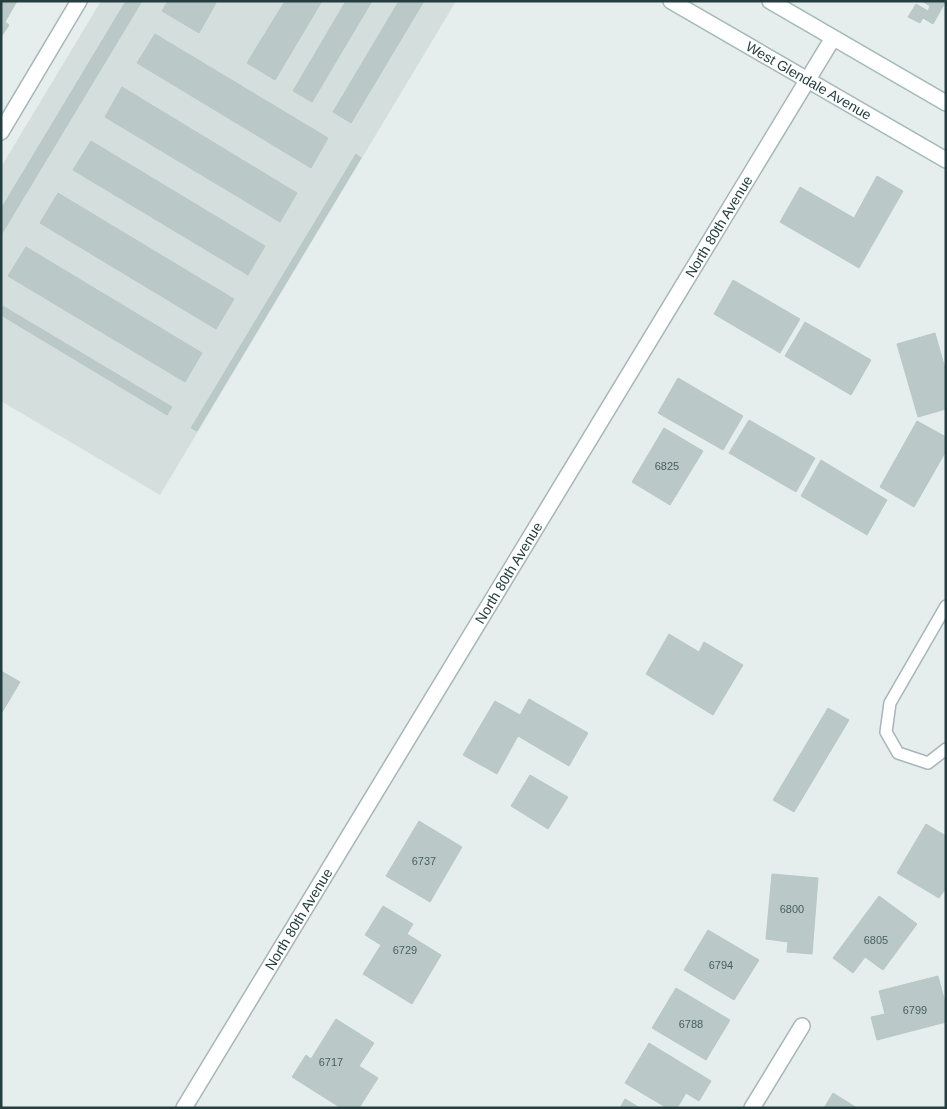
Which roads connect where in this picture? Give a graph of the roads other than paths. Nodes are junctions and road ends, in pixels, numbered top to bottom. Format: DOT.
graph roads {
  1 [pos="79,1"];
  2 [pos="671,1"];
  3 [pos="770,1"];
  4 [pos="834,38"];
  5 [pos="808,80"];
  6 [pos="946,103"];
  7 [pos="1,132"];
  8 [pos="946,160"];
  9 [pos="946,606"];
  10 [pos="946,749"];
  11 [pos="802,1026"];
  12 [pos="184,1108"];
  13 [pos="752,1108"];
  1 -- 7 [label="street"];
  2 -- 5 [label="street, West Glendale Avenue"];
  3 -- 4 [label="street"];
  4 -- 5 [label="street, North 80th Avenue"];
  4 -- 6 [label="street"];
  5 -- 8 [label="street, West Glendale Avenue"];
  5 -- 12 [label="street, North 80th Avenue"];
  9 -- 10 [label="lane"];
  11 -- 13 [label="street"];
}
